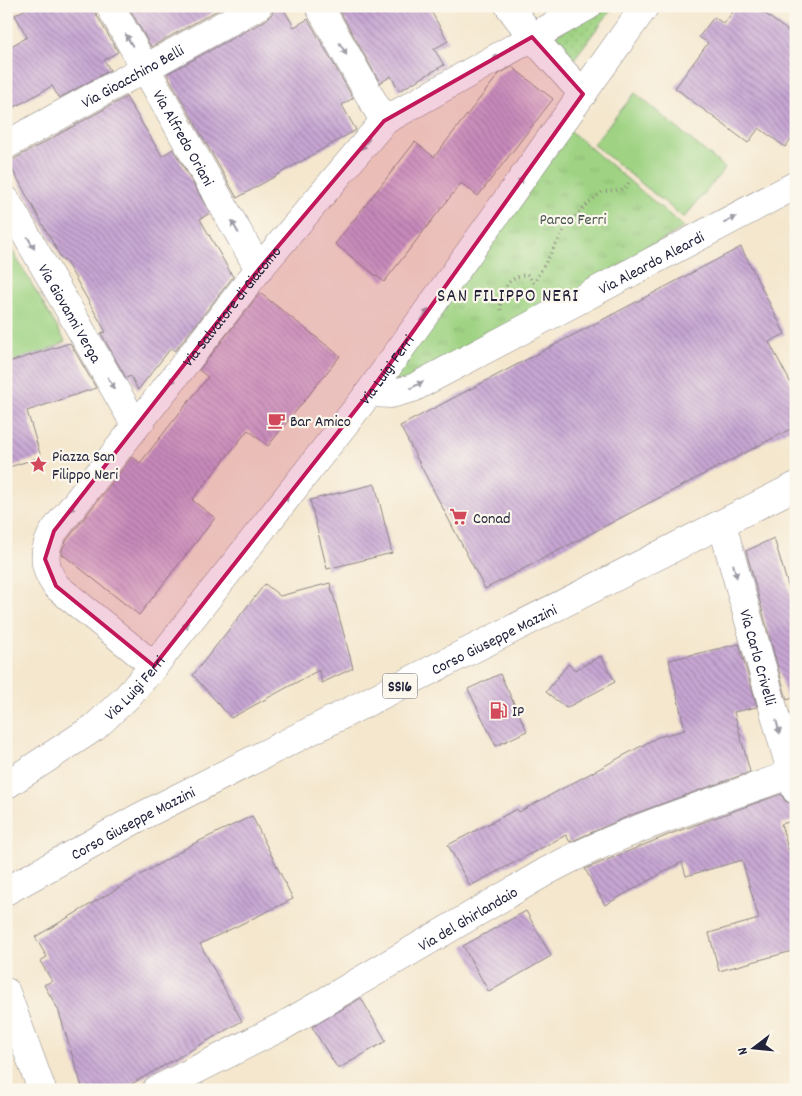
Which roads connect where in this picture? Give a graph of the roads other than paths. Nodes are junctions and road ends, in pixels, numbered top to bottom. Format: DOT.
graph roads {
  1 [pos="110,6"];
  2 [pos="258,6"];
  3 [pos="318,6"];
  4 [pos="509,6"];
  5 [pos="588,6"];
  6 [pos="645,6"];
  7 [pos="532,37"];
  8 [pos="145,68"];
  9 [pos="583,94"];
  10 [pos="384,121"];
  11 [pos="6,145"];
  12 [pos="796,185"];
  13 [pos="6,200"];
  14 [pos="259,269"];
  15 [pos="369,393"];
  16 [pos="136,426"];
  17 [pos="796,486"];
  18 [pos="722,524"];
  19 [pos="154,666"];
  20 [pos="793,782"];
  21 [pos="6,785"];
  22 [pos="6,891"];
  23 [pos="6,992"];
  24 [pos="42,1090"];
  25 [pos="156,1090"];
  8 -- 1 [label="street, Via Alfredo Oriani, one-way"];
  2 -- 8 [label="street, Via Gioacchino Belli"];
  3 -- 10 [label="street, one-way"];
  4 -- 7 [label="street"];
  5 -- 7 [label="street, Via Salvatore di Giacomo"];
  6 -- 9 [label="street, Via Luigi Ferri"];
  7 -- 9 [label="street"];
  7 -- 10 [label="street, Via Salvatore di Giacomo, one-way"];
  8 -- 11 [label="street, Via Gioacchino Belli"];
  14 -- 8 [label="street, Via Alfredo Oriani, one-way"];
  15 -- 9 [label="street, Via Luigi Ferri, one-way"];
  10 -- 14 [label="street, Via Salvatore di Giacomo, one-way"];
  15 -- 12 [label="street, Via Aleardo Aleardi, one-way"];
  13 -- 16 [label="street, Via Giovanni Verga, one-way"];
  14 -- 16 [label="street, Via Salvatore di Giacomo, one-way"];
  19 -- 15 [label="street, Via Luigi Ferri, one-way"];
  16 -- 19 [label="street, Via Salvatore di Giacomo, one-way"];
  17 -- 18 [label="street, Corso Giuseppe Mazzini / SS16"];
  18 -- 20 [label="street, Via Carlo Crivelli, one-way"];
  18 -- 22 [label="street, Corso Giuseppe Mazzini / SS16"];
  19 -- 21 [label="street, Via Luigi Ferri"];
  20 -- 25 [label="street, Via del Ghirlandaio"];
  23 -- 24 [label="street"];
}
